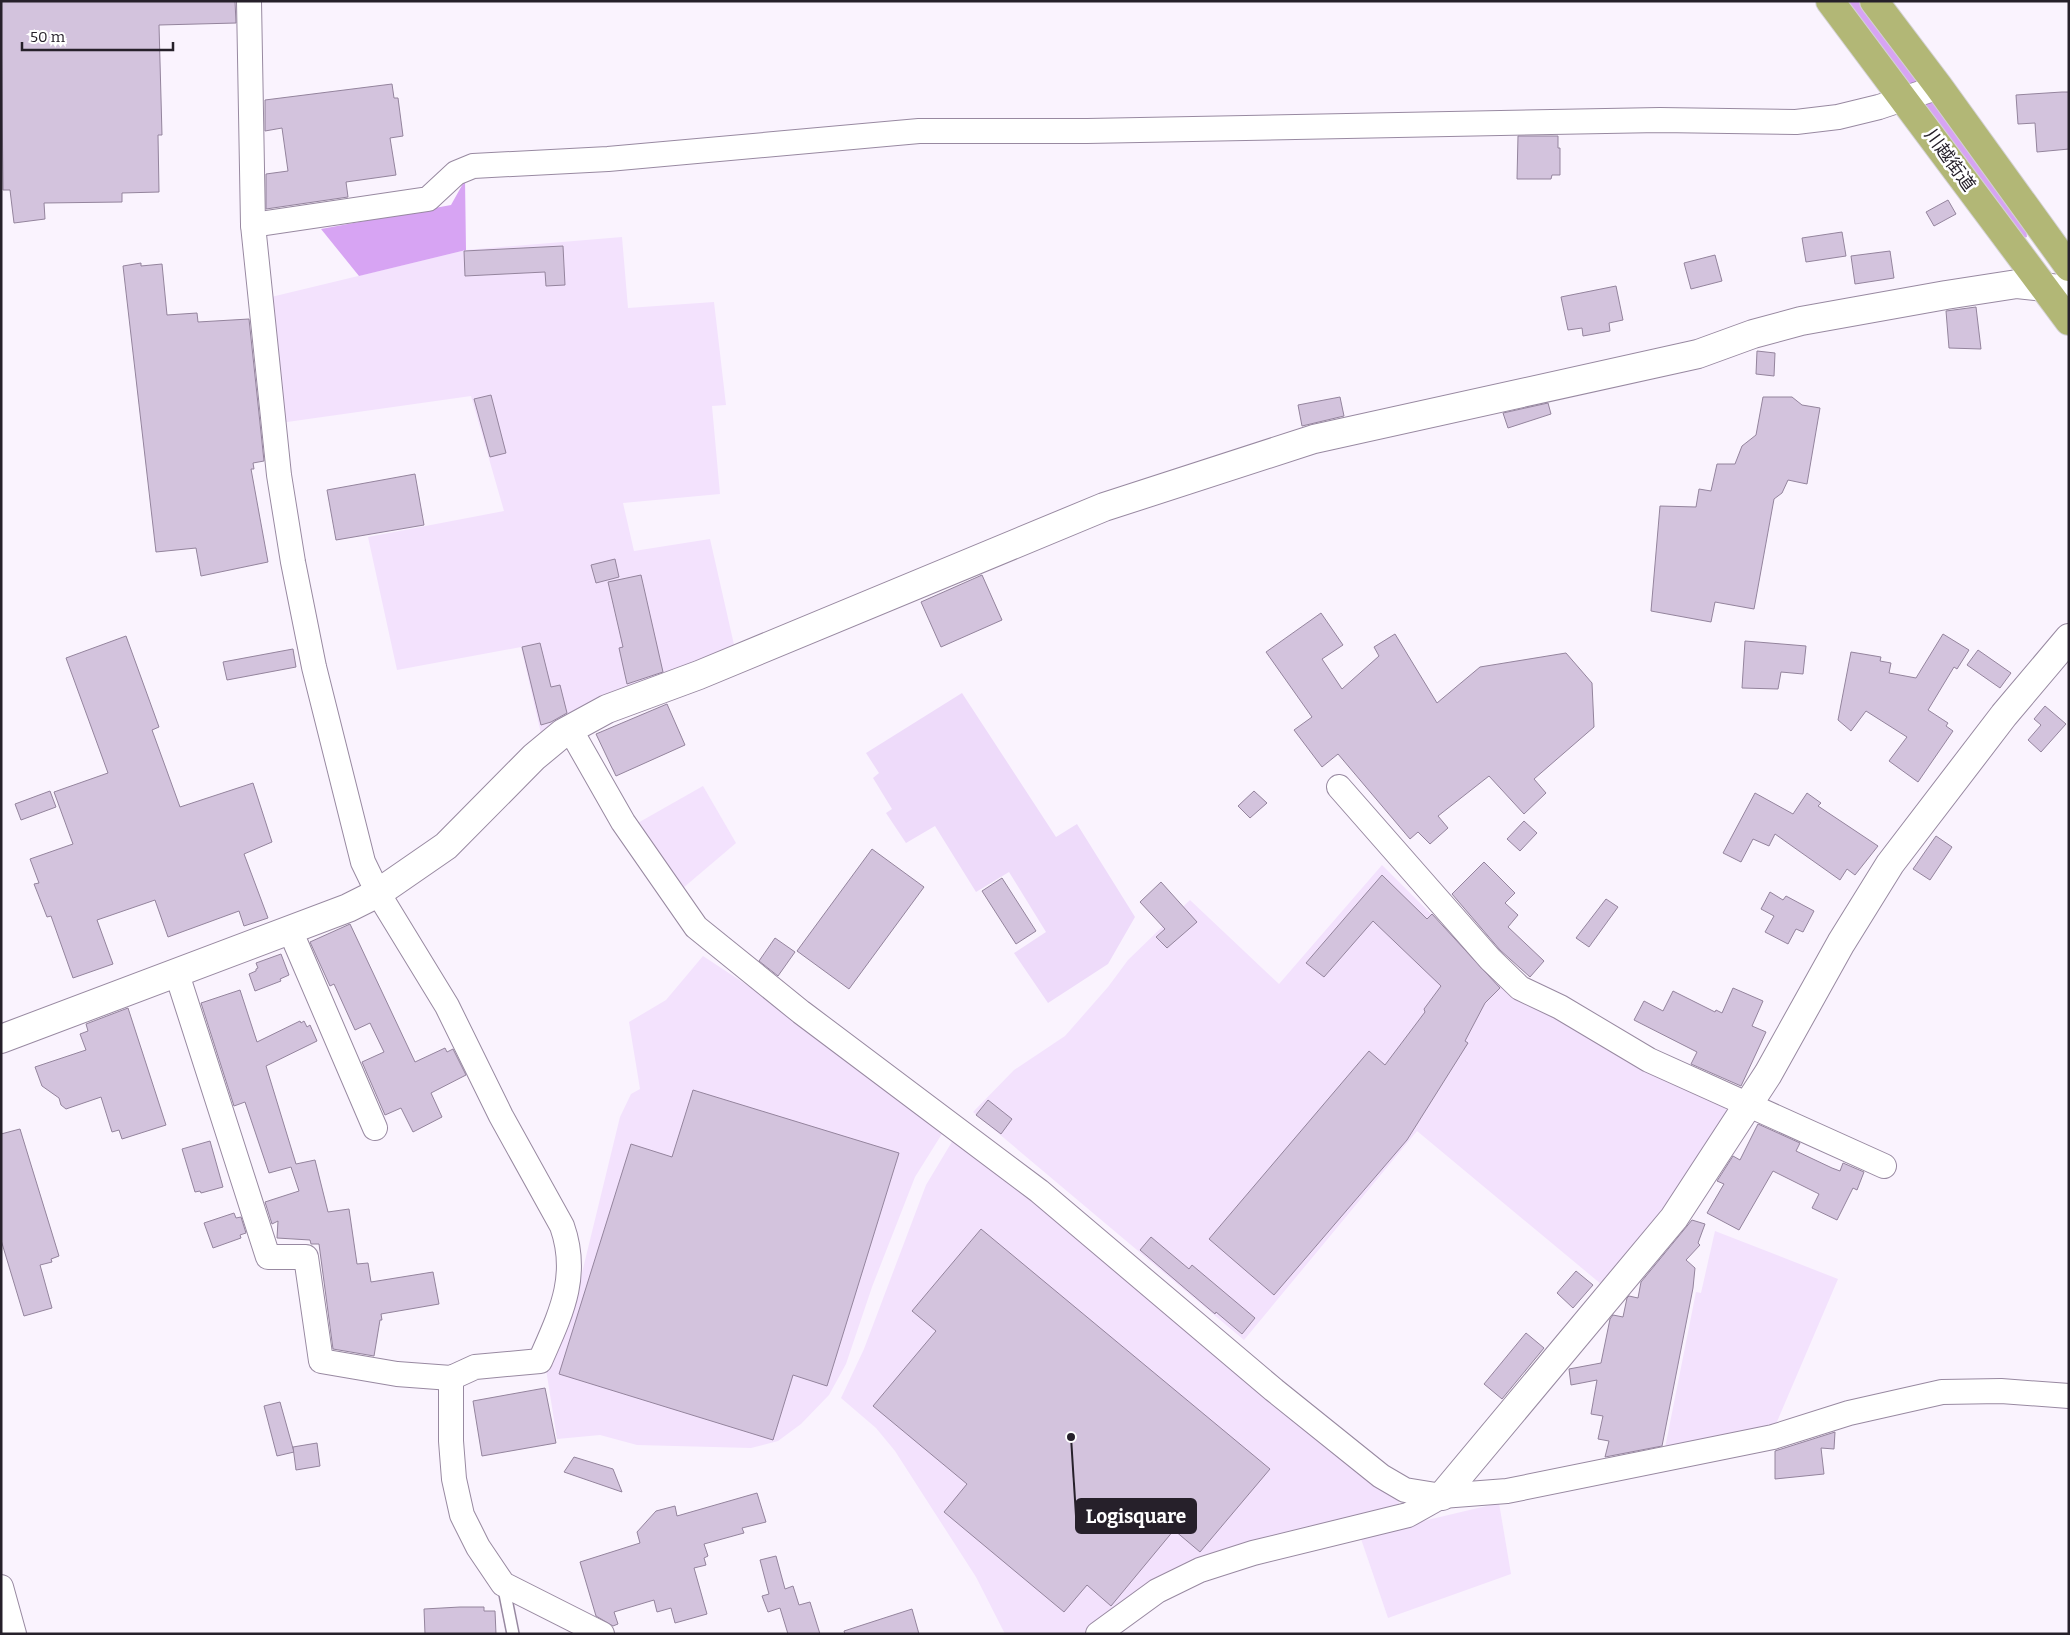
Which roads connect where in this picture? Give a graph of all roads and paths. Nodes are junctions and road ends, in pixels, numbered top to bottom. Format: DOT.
graph roads {
  1 [pos="249,1"];
  2 [pos="1830,1"];
  3 [pos="1874,1"];
  4 [pos="1939,87"];
  5 [pos="1905,99"];
  6 [pos="253,225"];
  7 [pos="2069,267"];
  8 [pos="2056,288"];
  9 [pos="2069,321"];
  10 [pos="2069,638"];
  11 [pos="570,729"];
  12 [pos="1339,787"];
  13 [pos="378,893"];
  14 [pos="290,930"];
  15 [pos="177,974"];
  16 [pos="1,1039"];
  17 [pos="1748,1104"];
  18 [pos="375,1128"];
  19 [pos="1884,1166"];
  20 [pos="451,1378"];
  21 [pos="2069,1396"];
  22 [pos="1442,1496"];
  23 [pos="503,1584"];
  24 [pos="1,1587"];
  25 [pos="14,1634"];
  26 [pos="513,1634"];
  27 [pos="602,1634"];
  28 [pos="1098,1634"];
  1 -- 6 [label="street"];
  2 -- 5 [label="highway, 川越街道"];
  3 -- 4 [label="highway, 川越街道"];
  4 -- 5 [label="street"];
  4 -- 7 [label="highway, 川越街道"];
  5 -- 6 [label="street"];
  5 -- 8 [label="highway, 川越街道"];
  6 -- 13 [label="street"];
  8 -- 9 [label="highway, 川越街道"];
  8 -- 11 [label="street"];
  10 -- 17 [label="street"];
  11 -- 13 [label="street"];
  11 -- 22 [label="street"];
  12 -- 17 [label="street"];
  13 -- 14 [label="street"];
  13 -- 20 [label="street"];
  14 -- 15 [label="street"];
  14 -- 18 [label="street"];
  15 -- 16 [label="street"];
  15 -- 20 [label="street"];
  17 -- 19 [label="street"];
  17 -- 22 [label="street"];
  20 -- 23 [label="street"];
  21 -- 22 [label="street"];
  22 -- 28 [label="street"];
  23 -- 26 [label="lane"];
  23 -- 27 [label="street"];
  24 -- 25 [label="street"];
}
